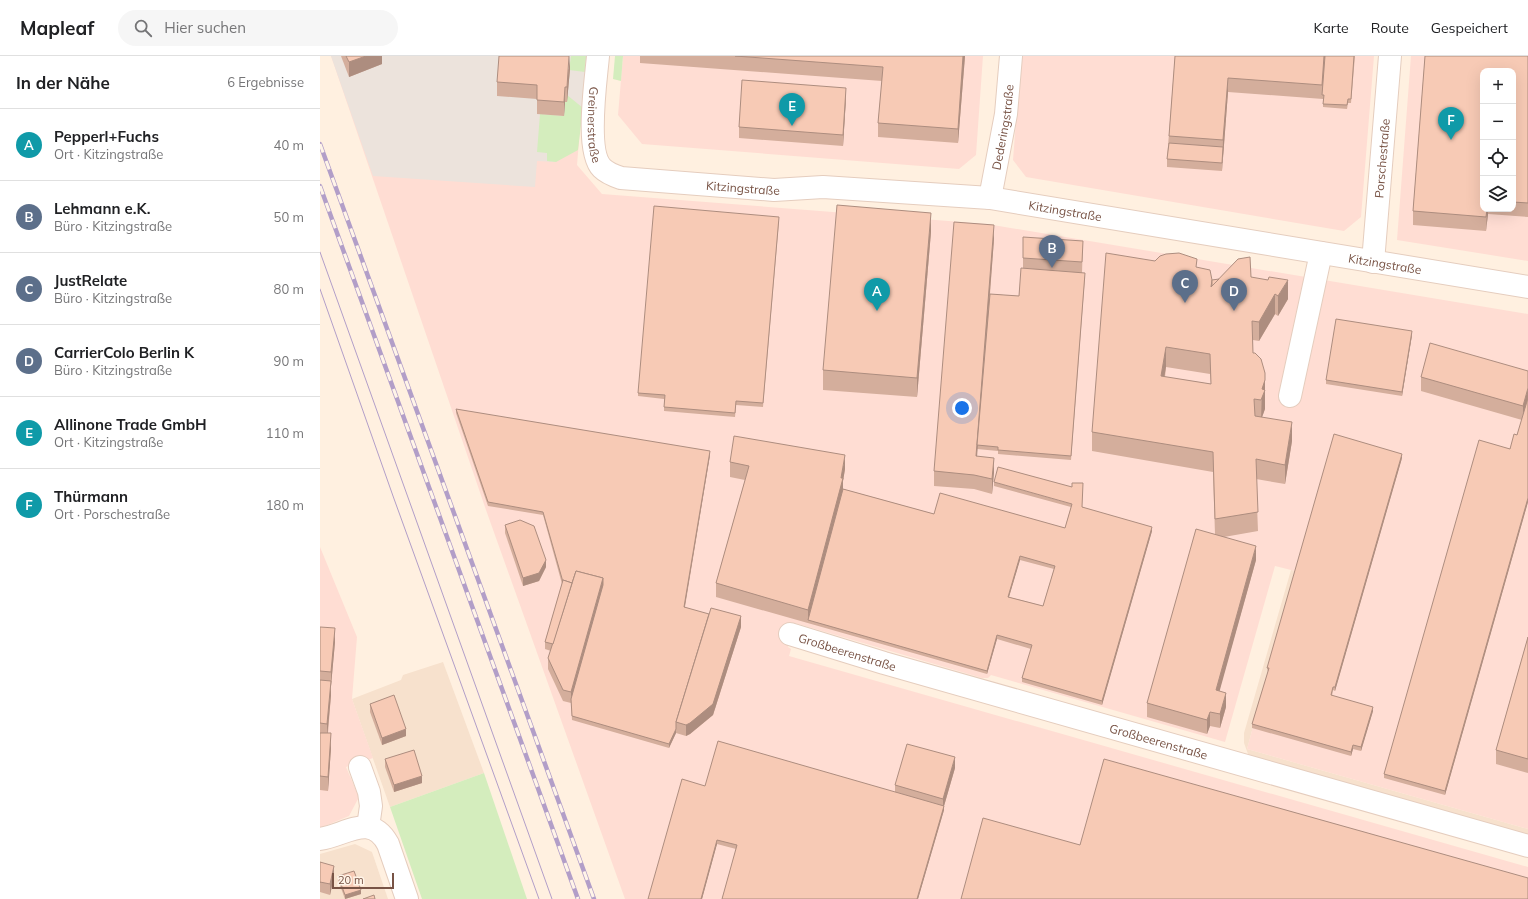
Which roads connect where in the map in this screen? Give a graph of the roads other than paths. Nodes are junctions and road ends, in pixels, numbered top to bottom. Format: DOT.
graph roads {
  1 [pos="598,56"];
  2 [pos="1011,56"];
  3 [pos="1390,56"];
  4 [pos="602,168"];
  5 [pos="990,198"];
  6 [pos="1321,253"];
  7 [pos="1373,262"];
  8 [pos="1528,288"];
  9 [pos="1290,396"];
  10 [pos="790,634"];
  11 [pos="360,767"];
  12 [pos="368,827"];
  13 [pos="320,840"];
  14 [pos="1528,846"];
  15 [pos="407,899"];
  1 -- 4 [label="street, Greinerstraße"];
  2 -- 5 [label="street, Dederingstraße"];
  3 -- 7 [label="street, Porschestraße"];
  4 -- 5 [label="street, Kitzingstraße"];
  5 -- 6 [label="street, Kitzingstraße"];
  6 -- 7 [label="street, Kitzingstraße"];
  6 -- 9 [label="street"];
  7 -- 8 [label="street, Kitzingstraße"];
  10 -- 14 [label="street, Großbeerenstraße"];
  11 -- 12 [label="street"];
  12 -- 13 [label="street"];
  12 -- 15 [label="street"];
}
